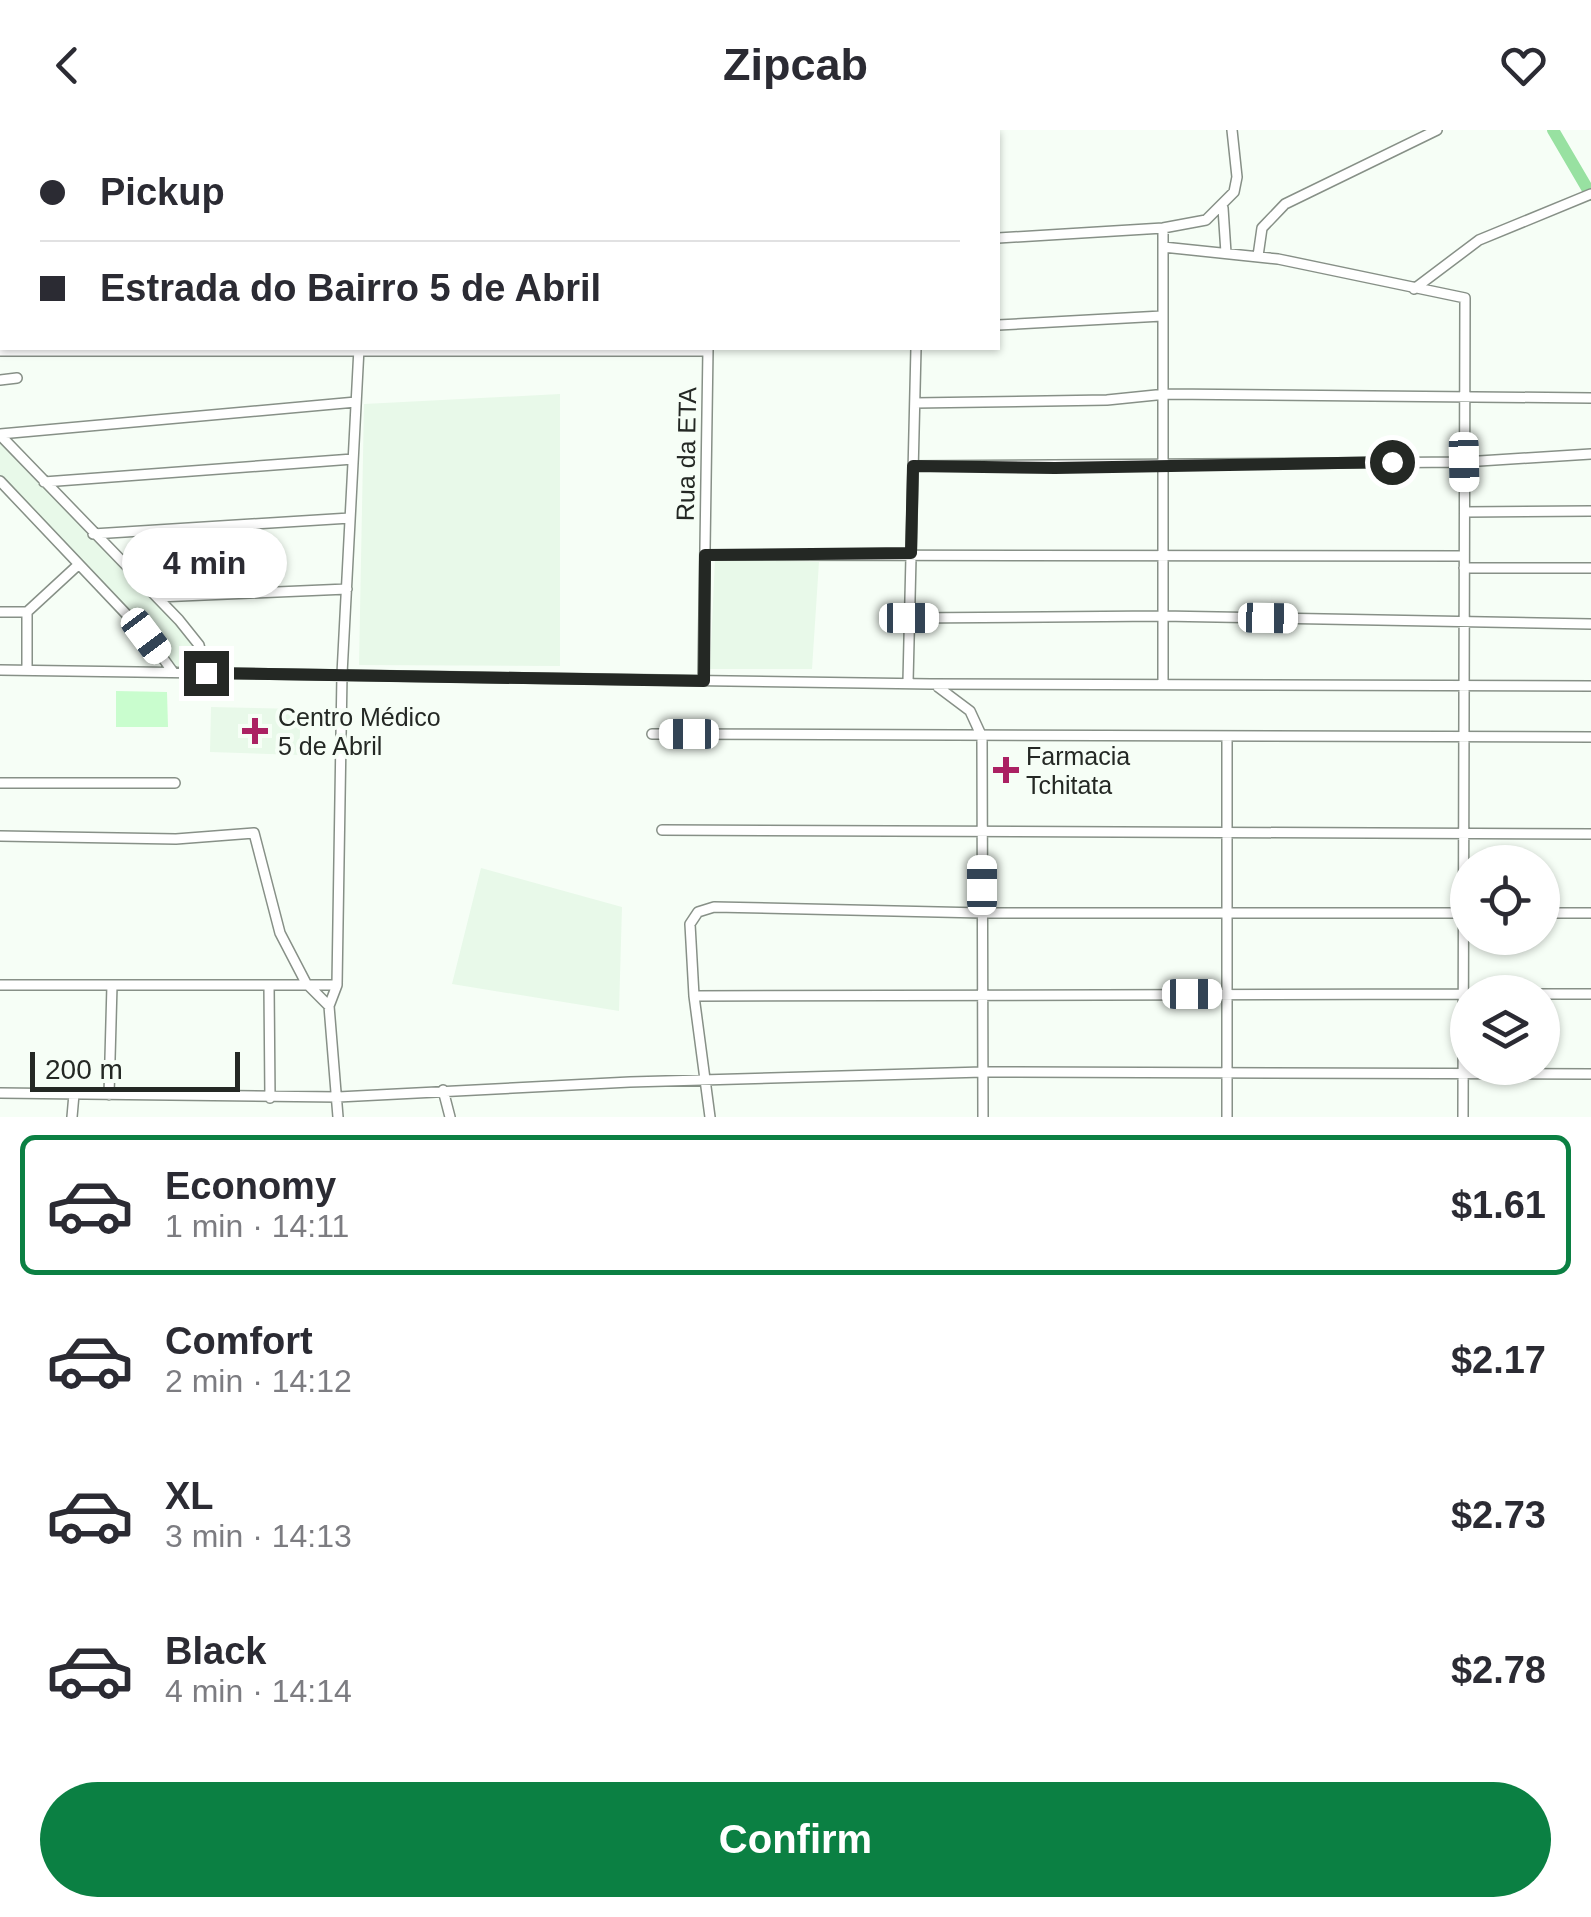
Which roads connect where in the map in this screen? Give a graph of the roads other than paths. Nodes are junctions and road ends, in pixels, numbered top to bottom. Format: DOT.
graph roads {
  1 [pos="1232,130"];
  2 [pos="1437,130"];
  3 [pos="1591,194"];
  4 [pos="1222,208"];
  5 [pos="1163,228"];
  6 [pos="1000,238"];
  7 [pos="1162,247"];
  8 [pos="1226,253"];
  9 [pos="1258,256"];
  10 [pos="1414,289"];
  11 [pos="1162,316"];
  12 [pos="1000,325"];
  13 [pos="180,350"];
  14 [pos="359,350"];
  15 [pos="708,350"];
  16 [pos="916,350"];
  17 [pos="0,351"];
  18 [pos="17,378"];
  19 [pos="0,380"];
  20 [pos="1166,394"];
  21 [pos="1464,397"];
  22 [pos="1591,398"];
  23 [pos="356,402"];
  24 [pos="915,404"];
  25 [pos="0,434"];
  26 [pos="1591,454"];
  27 [pos="353,459"];
  28 [pos="1464,462"];
  29 [pos="913,466"];
  30 [pos="1165,466"];
  31 [pos="0,480"];
  32 [pos="44,482"];
  33 [pos="1464,512"];
  34 [pos="1591,512"];
  35 [pos="350,518"];
  36 [pos="93,534"];
  37 [pos="911,553"];
  38 [pos="1165,554"];
  39 [pos="705,555"];
  40 [pos="1464,556"];
  41 [pos="78,565"];
  42 [pos="1464,568"];
  43 [pos="1591,568"];
  44 [pos="347,589"];
  45 [pos="158,597"];
  46 [pos="0,612"];
  47 [pos="27,612"];
  48 [pos="1162,616"];
  49 [pos="909,618"];
  50 [pos="1464,620"];
  51 [pos="1591,624"];
  52 [pos="0,670"];
  53 [pos="27,670"];
  54 [pos="173,672"];
  55 [pos="206,673"];
  56 [pos="342,674"];
  57 [pos="704,681"];
  58 [pos="908,682"];
  59 [pos="931,684"];
  60 [pos="1164,684"];
  61 [pos="1464,685"];
  62 [pos="1591,686"];
  63 [pos="652,734"];
  64 [pos="1591,737"];
  65 [pos="982,738"];
  66 [pos="1227,738"];
  67 [pos="1464,738"];
  68 [pos="0,783"];
  69 [pos="175,783"];
  70 [pos="982,829"];
  71 [pos="662,830"];
  72 [pos="1227,831"];
  73 [pos="1464,833"];
  74 [pos="1591,834"];
  75 [pos="0,836"];
  76 [pos="1464,845"];
  77 [pos="982,913"];
  78 [pos="1227,913"];
  79 [pos="1450,913"];
  80 [pos="1560,913"];
  81 [pos="1591,913"];
  82 [pos="306,983"];
  83 [pos="0,985"];
  84 [pos="112,985"];
  85 [pos="269,985"];
  86 [pos="337,985"];
  87 [pos="983,994"];
  88 [pos="1227,994"];
  89 [pos="1450,994"];
  90 [pos="1560,994"];
  91 [pos="1591,994"];
  92 [pos="694,996"];
  93 [pos="329,1006"];
  94 [pos="983,1072"];
  95 [pos="1227,1073"];
  96 [pos="1450,1074"];
  97 [pos="1560,1074"];
  98 [pos="1591,1074"];
  99 [pos="704,1080"];
  100 [pos="1463,1085"];
  101 [pos="443,1090"];
  102 [pos="0,1093"];
  103 [pos="74,1094"];
  104 [pos="109,1095"];
  105 [pos="338,1097"];
  106 [pos="270,1098"];
  107 [pos="72,1117"];
  108 [pos="338,1117"];
  109 [pos="450,1117"];
  110 [pos="710,1117"];
  111 [pos="983,1117"];
  112 [pos="1227,1117"];
  113 [pos="1463,1117"];
  1 -- 4 [label="street"];
  2 -- 9 [label="street"];
  3 -- 10 [label="street"];
  4 -- 5 [label="street"];
  4 -- 8 [label="street"];
  5 -- 6 [label="street"];
  5 -- 7 [label="street"];
  7 -- 8 [label="street"];
  7 -- 11 [label="street"];
  8 -- 9 [label="street"];
  9 -- 10 [label="street"];
  10 -- 21 [label="street"];
  11 -- 12 [label="street"];
  11 -- 20 [label="street"];
  13 -- 17 [label="street"];
  14 -- 23 [label="street"];
  15 -- 39 [label="street, Rua da ETA"];
  16 -- 24 [label="street"];
  18 -- 19 [label="street"];
  20 -- 21 [label="street"];
  20 -- 24 [label="street"];
  20 -- 30 [label="street"];
  21 -- 22 [label="street"];
  21 -- 28 [label="street"];
  23 -- 25 [label="street"];
  23 -- 27 [label="street"];
  24 -- 29 [label="street"];
  25 -- 32 [label="street"];
  26 -- 28 [label="street"];
  27 -- 32 [label="street"];
  27 -- 35 [label="street"];
  28 -- 30 [label="street"];
  28 -- 33 [label="street"];
  29 -- 30 [label="street"];
  29 -- 37 [label="street"];
  30 -- 38 [label="street"];
  31 -- 41 [label="street"];
  32 -- 36 [label="street"];
  33 -- 34 [label="street"];
  33 -- 40 [label="street"];
  35 -- 36 [label="street"];
  35 -- 44 [label="street"];
  36 -- 45 [label="street"];
  37 -- 38 [label="street"];
  37 -- 39 [label="street"];
  37 -- 49 [label="street"];
  38 -- 40 [label="street"];
  38 -- 48 [label="street"];
  39 -- 57 [label="street, Rua da ETA"];
  40 -- 42 [label="street"];
  41 -- 47 [label="street"];
  41 -- 54 [label="street"];
  42 -- 43 [label="street"];
  42 -- 50 [label="street"];
  44 -- 45 [label="street"];
  44 -- 56 [label="street"];
  45 -- 55 [label="street"];
  46 -- 47 [label="street"];
  47 -- 53 [label="street"];
  48 -- 49 [label="street"];
  48 -- 50 [label="street"];
  48 -- 60 [label="street"];
  49 -- 58 [label="street"];
  50 -- 51 [label="street"];
  50 -- 61 [label="street"];
  52 -- 53 [label="street"];
  53 -- 54 [label="street"];
  54 -- 55 [label="street"];
  55 -- 56 [label="street"];
  56 -- 57 [label="street"];
  56 -- 86 [label="street"];
  57 -- 58 [label="street"];
  58 -- 59 [label="street"];
  59 -- 60 [label="street"];
  59 -- 65 [label="street"];
  60 -- 61 [label="street"];
  61 -- 62 [label="street"];
  61 -- 67 [label="street"];
  63 -- 65 [label="street"];
  64 -- 67 [label="street"];
  65 -- 66 [label="street"];
  65 -- 70 [label="street"];
  66 -- 67 [label="street"];
  66 -- 72 [label="street"];
  67 -- 73 [label="street"];
  68 -- 69 [label="street"];
  70 -- 71 [label="street"];
  70 -- 72 [label="street"];
  70 -- 77 [label="street"];
  72 -- 73 [label="street"];
  72 -- 78 [label="street"];
  73 -- 74 [label="street"];
  73 -- 76 [label="street"];
  75 -- 82 [label="street"];
  77 -- 78 [label="street"];
  77 -- 87 [label="street"];
  77 -- 92 [label="street"];
  78 -- 79 [label="street"];
  78 -- 88 [label="street"];
  80 -- 81 [label="street"];
  82 -- 85 [label="street"];
  82 -- 86 [label="street"];
  82 -- 93 [label="street"];
  83 -- 84 [label="street"];
  84 -- 85 [label="street"];
  84 -- 104 [label="street"];
  85 -- 106 [label="street"];
  86 -- 93 [label="street"];
  87 -- 88 [label="street"];
  87 -- 92 [label="street"];
  87 -- 94 [label="street"];
  88 -- 89 [label="street"];
  88 -- 95 [label="street"];
  90 -- 91 [label="street"];
  92 -- 99 [label="street"];
  93 -- 105 [label="street"];
  94 -- 95 [label="street"];
  94 -- 99 [label="street"];
  94 -- 111 [label="street"];
  95 -- 96 [label="street"];
  95 -- 112 [label="street"];
  97 -- 98 [label="street"];
  99 -- 101 [label="street"];
  99 -- 110 [label="street"];
  100 -- 113 [label="street"];
  101 -- 105 [label="street"];
  101 -- 109 [label="street"];
  102 -- 103 [label="street"];
  103 -- 104 [label="street"];
  103 -- 107 [label="street"];
  104 -- 106 [label="street"];
  105 -- 106 [label="street"];
  105 -- 108 [label="street"];
}
